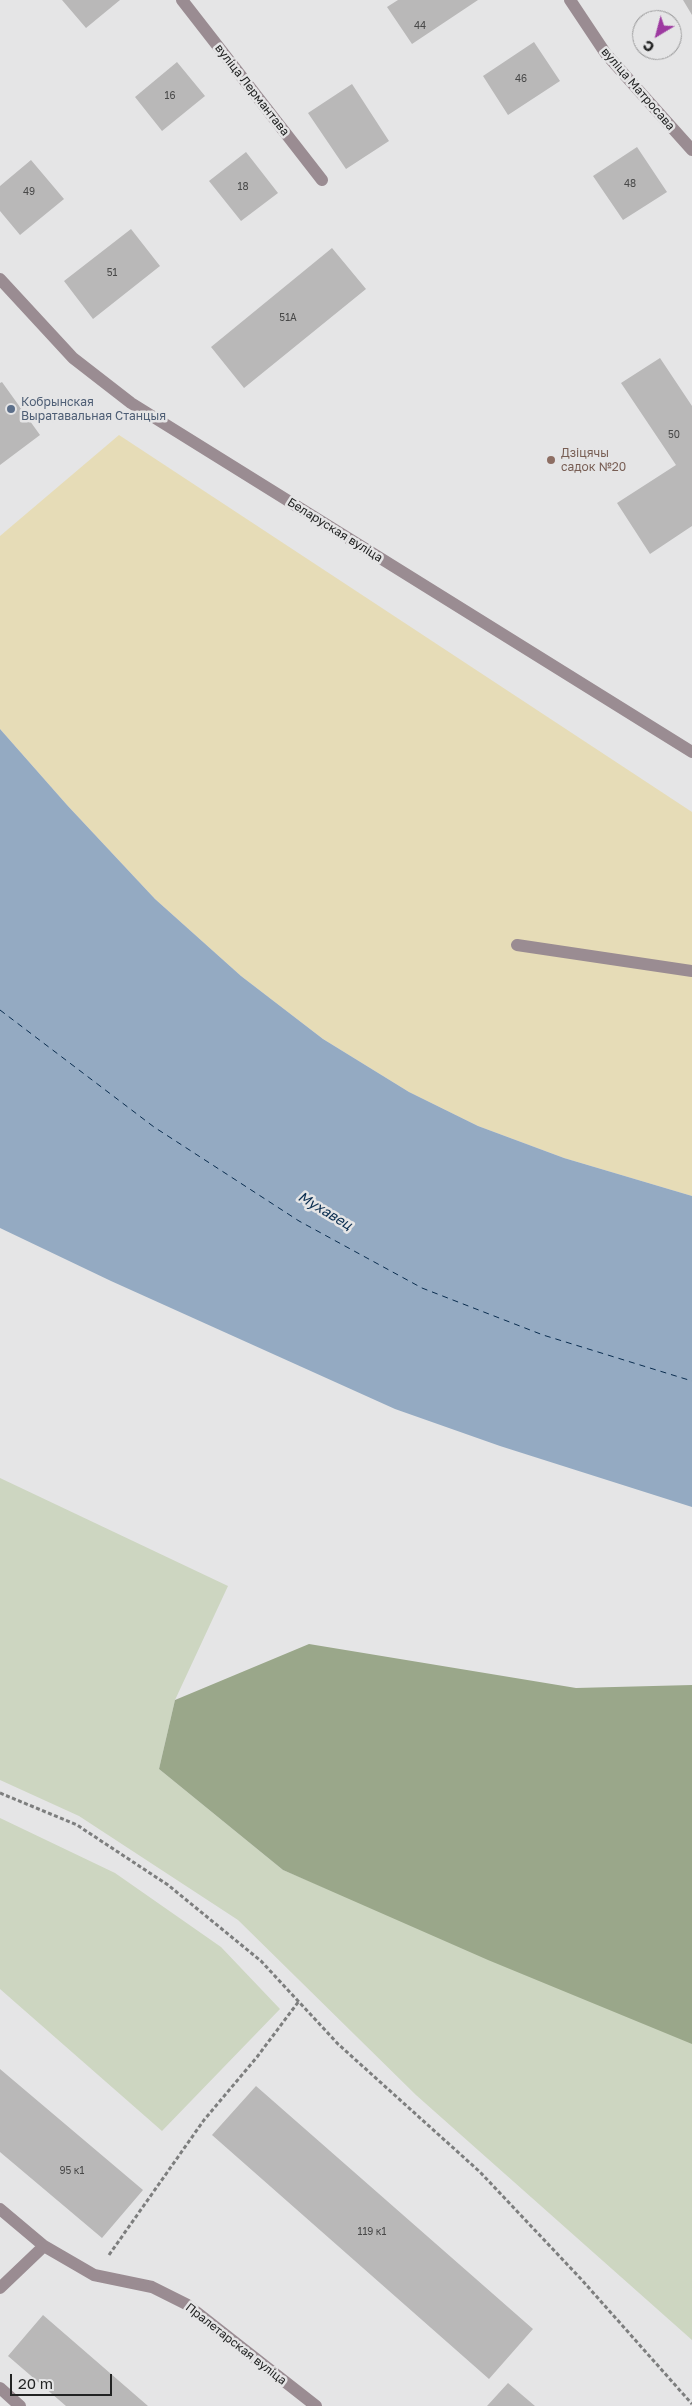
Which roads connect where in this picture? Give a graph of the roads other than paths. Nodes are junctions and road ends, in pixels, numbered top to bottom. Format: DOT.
graph roads {
  1 [pos="182,0"];
  2 [pos="570,0"];
  3 [pos="692,150"];
  4 [pos="322,180"];
  5 [pos="0,280"];
  6 [pos="692,752"];
  7 [pos="517,946"];
  8 [pos="692,971"];
  9 [pos="0,2209"];
  10 [pos="44,2246"];
  11 [pos="0,2288"];
  12 [pos="0,2388"];
  13 [pos="20,2406"];
  14 [pos="316,2406"];
  1 -- 4 [label="street, вуліца Лермантава"];
  2 -- 3 [label="street, вуліца Матросава"];
  5 -- 6 [label="street, Беларуская вуліца"];
  7 -- 8 [label="street"];
  9 -- 10 [label="street, Пралетарская вуліца"];
  10 -- 11 [label="street"];
  10 -- 14 [label="street, Пралетарская вуліца"];
  12 -- 13 [label="street"];
}
